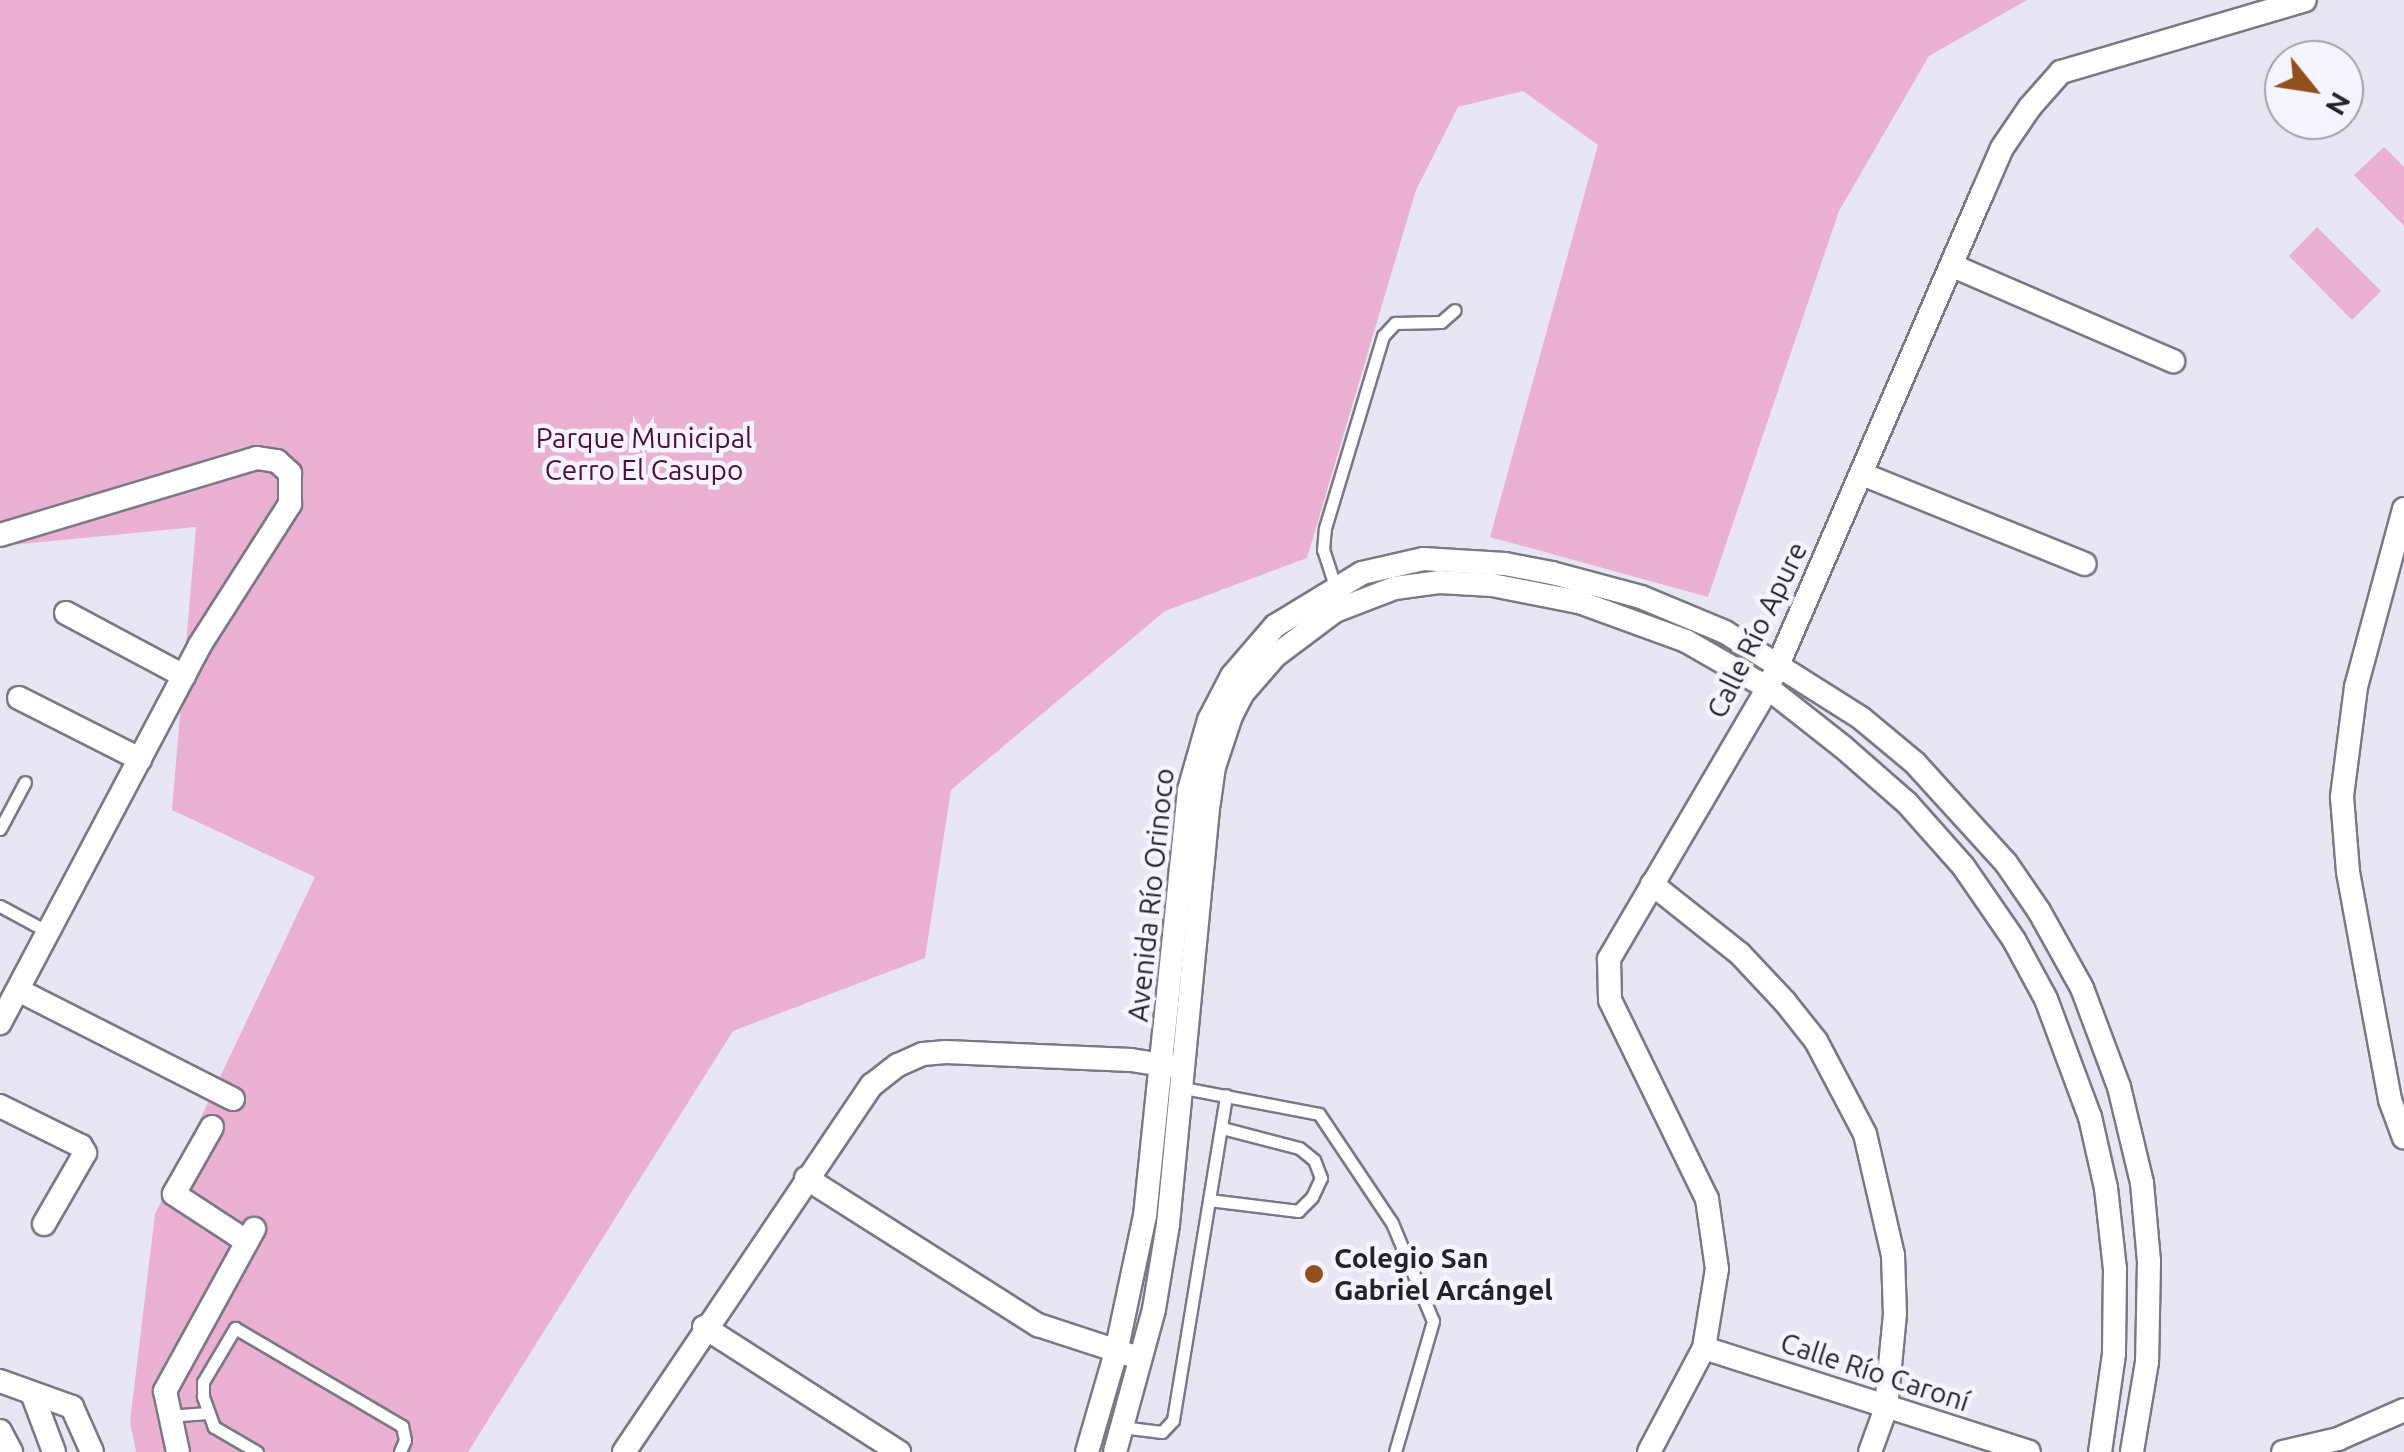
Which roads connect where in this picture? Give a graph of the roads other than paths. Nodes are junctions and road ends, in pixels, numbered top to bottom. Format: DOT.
graph roads {
  1 [pos="2305,0"];
  2 [pos="1952,266"];
  3 [pos="1455,310"];
  4 [pos="2173,361"];
  5 [pos="1862,474"];
  6 [pos="2404,508"];
  7 [pos="0,535"];
  8 [pos="2084,564"];
  9 [pos="1455,571"];
  10 [pos="1335,586"];
  11 [pos="66,613"];
  12 [pos="1780,664"];
  13 [pos="184,676"];
  14 [pos="1768,688"];
  15 [pos="19,698"];
  16 [pos="140,759"];
  17 [pos="1205,764"];
  18 [pos="26,782"];
  19 [pos="0,829"];
  20 [pos="1652,884"];
  21 [pos="0,906"];
  22 [pos="48,932"];
  23 [pos="18,990"];
  24 [pos="0,1023"];
  25 [pos="1178,1074"];
  26 [pos="1226,1095"];
  27 [pos="233,1099"];
  28 [pos="0,1106"];
  29 [pos="212,1127"];
  30 [pos="1222,1128"];
  31 [pos="2404,1138"];
  32 [pos="806,1178"];
  33 [pos="1209,1200"];
  34 [pos="44,1224"];
  35 [pos="704,1327"];
  36 [pos="1704,1348"];
  37 [pos="1116,1352"];
  38 [pos="1141,1358"];
  39 [pos="1,1383"];
  40 [pos="33,1396"];
  41 [pos="1886,1408"];
  42 [pos="2404,1410"];
  43 [pos="208,1414"];
  44 [pos="167,1416"];
  45 [pos="1122,1427"];
  46 [pos="0,1431"];
  47 [pos="2339,1445"];
  48 [pos="12,1452"];
  49 [pos="54,1452"];
  50 [pos="92,1452"];
  51 [pos="178,1452"];
  52 [pos="257,1452"];
  53 [pos="400,1452"];
  54 [pos="624,1452"];
  55 [pos="899,1452"];
  56 [pos="1087,1452"];
  57 [pos="1115,1452"];
  58 [pos="1394,1452"];
  59 [pos="1649,1452"];
  60 [pos="1870,1452"];
  61 [pos="2029,1452"];
  62 [pos="2100,1452"];
  63 [pos="2132,1452"];
  64 [pos="2283,1452"];
  1 -- 2 [label="street, Calle Río Apure"];
  2 -- 4 [label="street"];
  2 -- 5 [label="street, Calle Río Apure"];
  3 -- 10 [label="lane"];
  5 -- 8 [label="street"];
  5 -- 12 [label="street, Calle Río Apure"];
  6 -- 31 [label="street"];
  7 -- 13 [label="street"];
  9 -- 10 [label="street, Avenida Río Orinoco"];
  9 -- 12 [label="street, Avenida Río Orinoco"];
  9 -- 14 [label="street, Avenida Río Orinoco"];
  9 -- 17 [label="street, Avenida Río Orinoco"];
  10 -- 17 [label="street, Avenida Río Orinoco"];
  11 -- 13 [label="street"];
  12 -- 14 [label="street, Calle Río Apure"];
  12 -- 63 [label="street, Avenida Río Orinoco"];
  13 -- 16 [label="street"];
  14 -- 20 [label="street, Calle Río Apure"];
  14 -- 62 [label="street, Avenida Río Orinoco"];
  15 -- 16 [label="street"];
  16 -- 22 [label="street"];
  17 -- 25 [label="street, Avenida Río Orinoco"];
  18 -- 19 [label="lane"];
  20 -- 36 [label="street, Calle Río Apure"];
  20 -- 41 [label="street"];
  21 -- 22 [label="lane"];
  22 -- 23 [label="street"];
  23 -- 24 [label="street"];
  23 -- 27 [label="street"];
  25 -- 26 [label="lane"];
  25 -- 32 [label="street"];
  25 -- 37 [label="street, Avenida Río Orinoco"];
  25 -- 38 [label="street, Avenida Río Orinoco"];
  26 -- 30 [label="lane"];
  26 -- 58 [label="lane"];
  28 -- 34 [label="street"];
  29 -- 44 [label="street"];
  30 -- 33 [label="lane"];
  30 -- 33 [label="lane"];
  32 -- 35 [label="street"];
  32 -- 37 [label="street"];
  33 -- 45 [label="lane"];
  35 -- 54 [label="street"];
  35 -- 55 [label="street"];
  36 -- 41 [label="street, Calle Río Caroní"];
  36 -- 59 [label="street, Calle Río Apure"];
  37 -- 38 [label="street"];
  37 -- 56 [label="street, Avenida Río Orinoco"];
  38 -- 45 [label="street, Avenida Río Orinoco"];
  39 -- 40 [label="street"];
  40 -- 49 [label="street"];
  40 -- 50 [label="street"];
  41 -- 60 [label="street"];
  41 -- 61 [label="street, Calle Río Caroní"];
  42 -- 47 [label="street"];
  43 -- 44 [label="lane"];
  43 -- 52 [label="lane"];
  43 -- 53 [label="lane"];
  44 -- 51 [label="street"];
  45 -- 57 [label="street, Avenida Río Orinoco"];
  46 -- 48 [label="street"];
  47 -- 64 [label="street"];
}
